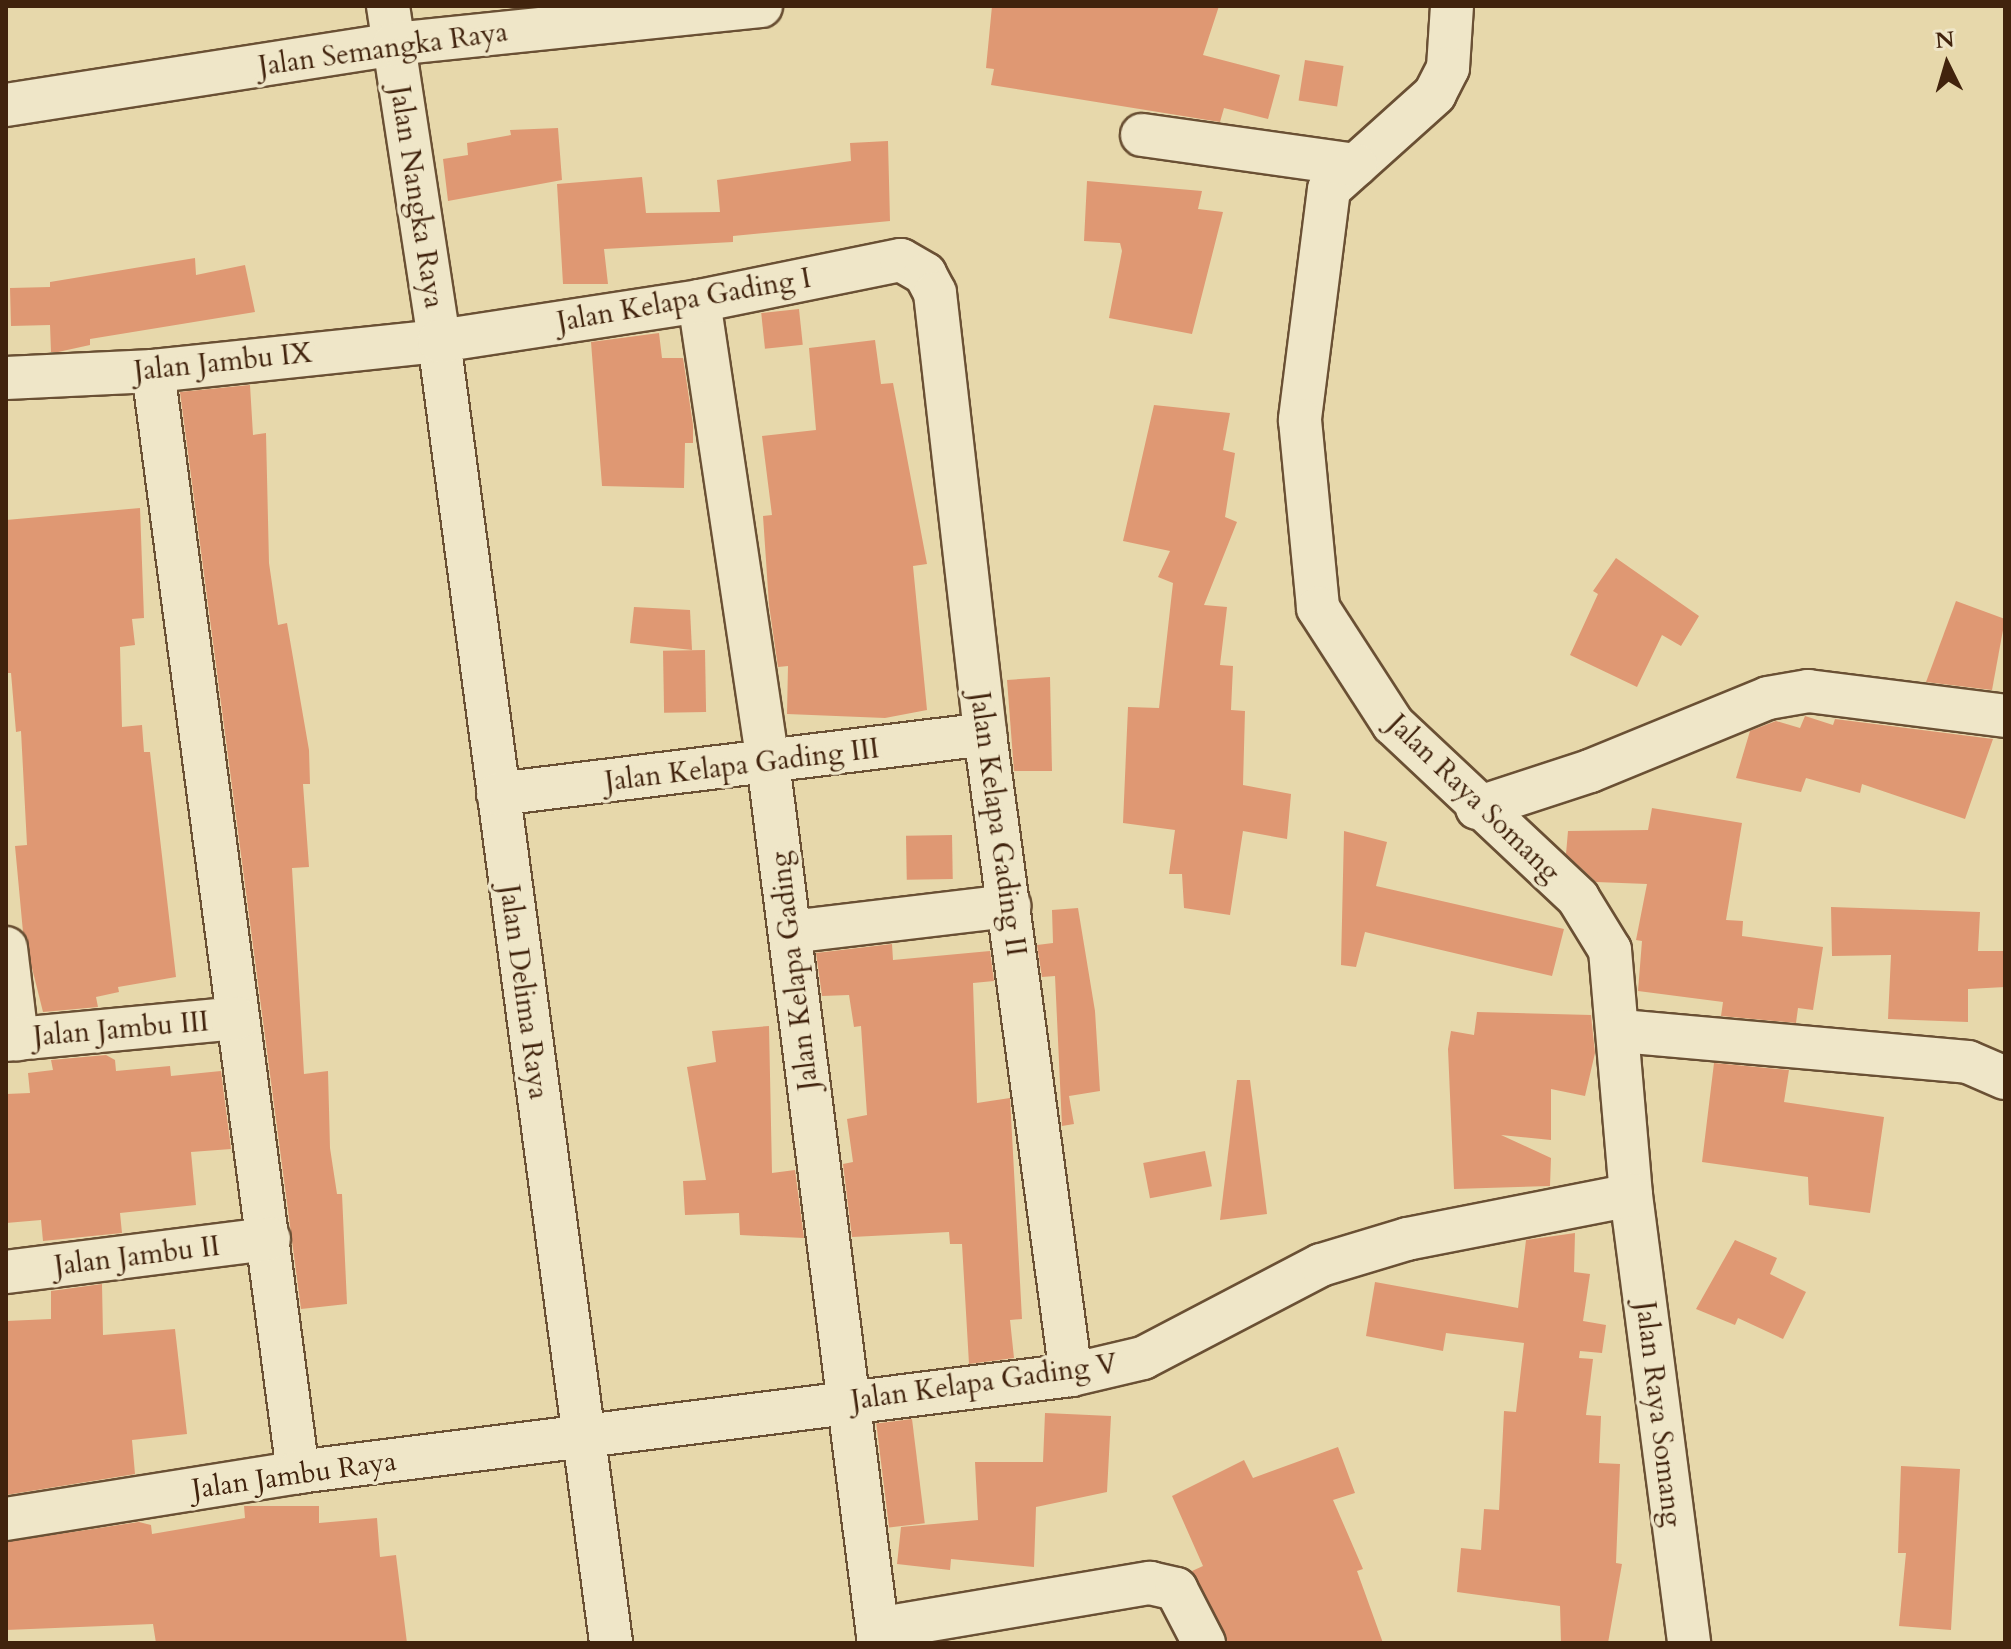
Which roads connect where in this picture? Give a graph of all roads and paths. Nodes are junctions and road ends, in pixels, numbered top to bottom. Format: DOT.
graph roads {
  1 [pos="761,6"];
  2 [pos="1452,6"];
  3 [pos="391,25"];
  4 [pos="6,105"];
  5 [pos="1142,135"];
  6 [pos="1356,165"];
  7 [pos="925,274"];
  8 [pos="699,301"];
  9 [pos="439,341"];
  10 [pos="153,371"];
  11 [pos="6,378"];
  12 [pos="2005,716"];
  13 [pos="985,734"];
  14 [pos="768,762"];
  15 [pos="498,794"];
  16 [pos="1477,808"];
  17 [pos="1009,906"];
  18 [pos="790,932"];
  19 [pos="6,948"];
  20 [pos="237,1018"];
  21 [pos="1621,1031"];
  22 [pos="11,1039"];
  23 [pos="2005,1078"];
  24 [pos="1631,1195"];
  25 [pos="269,1239"];
  26 [pos="6,1272"];
  27 [pos="1071,1375"];
  28 [pos="845,1402"];
  29 [pos="583,1437"];
  30 [pos="298,1472"];
  31 [pos="6,1519"];
  32 [pos="878,1636"];
  33 [pos="611,1643"];
  34 [pos="1204,1643"];
  35 [pos="1689,1643"];
  1 -- 3 [label="street, Jalan Semangka Raya"];
  2 -- 6 [label="street, Jalan Raya Somang"];
  3 -- 4 [label="street, Jalan Semangka Raya"];
  3 -- 9 [label="street, Jalan Nangka Raya"];
  5 -- 6 [label="street"];
  6 -- 16 [label="street, Jalan Raya Somang"];
  7 -- 8 [label="street, Jalan Kelapa Gading I"];
  7 -- 13 [label="street, Jalan Kelapa Gading II"];
  8 -- 9 [label="street, Jalan Kelapa Gading I"];
  8 -- 14 [label="street, Jalan Kelapa Gading"];
  9 -- 10 [label="street, Jalan Jambu IX"];
  9 -- 15 [label="street, Jalan Delima Raya"];
  10 -- 11 [label="street, Jalan Jambu IX"];
  10 -- 20 [label="street"];
  12 -- 16 [label="street"];
  13 -- 14 [label="street, Jalan Kelapa Gading III"];
  13 -- 17 [label="street, Jalan Kelapa Gading II"];
  14 -- 15 [label="street, Jalan Kelapa Gading III"];
  14 -- 18 [label="street, Jalan Kelapa Gading"];
  15 -- 29 [label="street, Jalan Delima Raya"];
  16 -- 21 [label="street, Jalan Raya Somang"];
  17 -- 18 [label="street"];
  17 -- 27 [label="street, Jalan Kelapa Gading II"];
  18 -- 28 [label="street, Jalan Kelapa Gading"];
  19 -- 22 [label="street"];
  20 -- 22 [label="street, Jalan Jambu III"];
  20 -- 25 [label="street"];
  21 -- 23 [label="street"];
  21 -- 24 [label="street, Jalan Raya Somang"];
  24 -- 27 [label="street, Jalan Kelapa Gading V"];
  24 -- 35 [label="street, Jalan Raya Somang"];
  25 -- 26 [label="street, Jalan Jambu II"];
  25 -- 30 [label="street"];
  27 -- 28 [label="street, Jalan Kelapa Gading V"];
  28 -- 29 [label="street, Jalan Kelapa Gading V"];
  28 -- 32 [label="street, Jalan Kelapa Gading"];
  29 -- 30 [label="street, Jalan Jambu Raya"];
  29 -- 33 [label="street, Jalan Delima Raya"];
  30 -- 31 [label="street, Jalan Jambu Raya"];
  32 -- 34 [label="street"];
}
